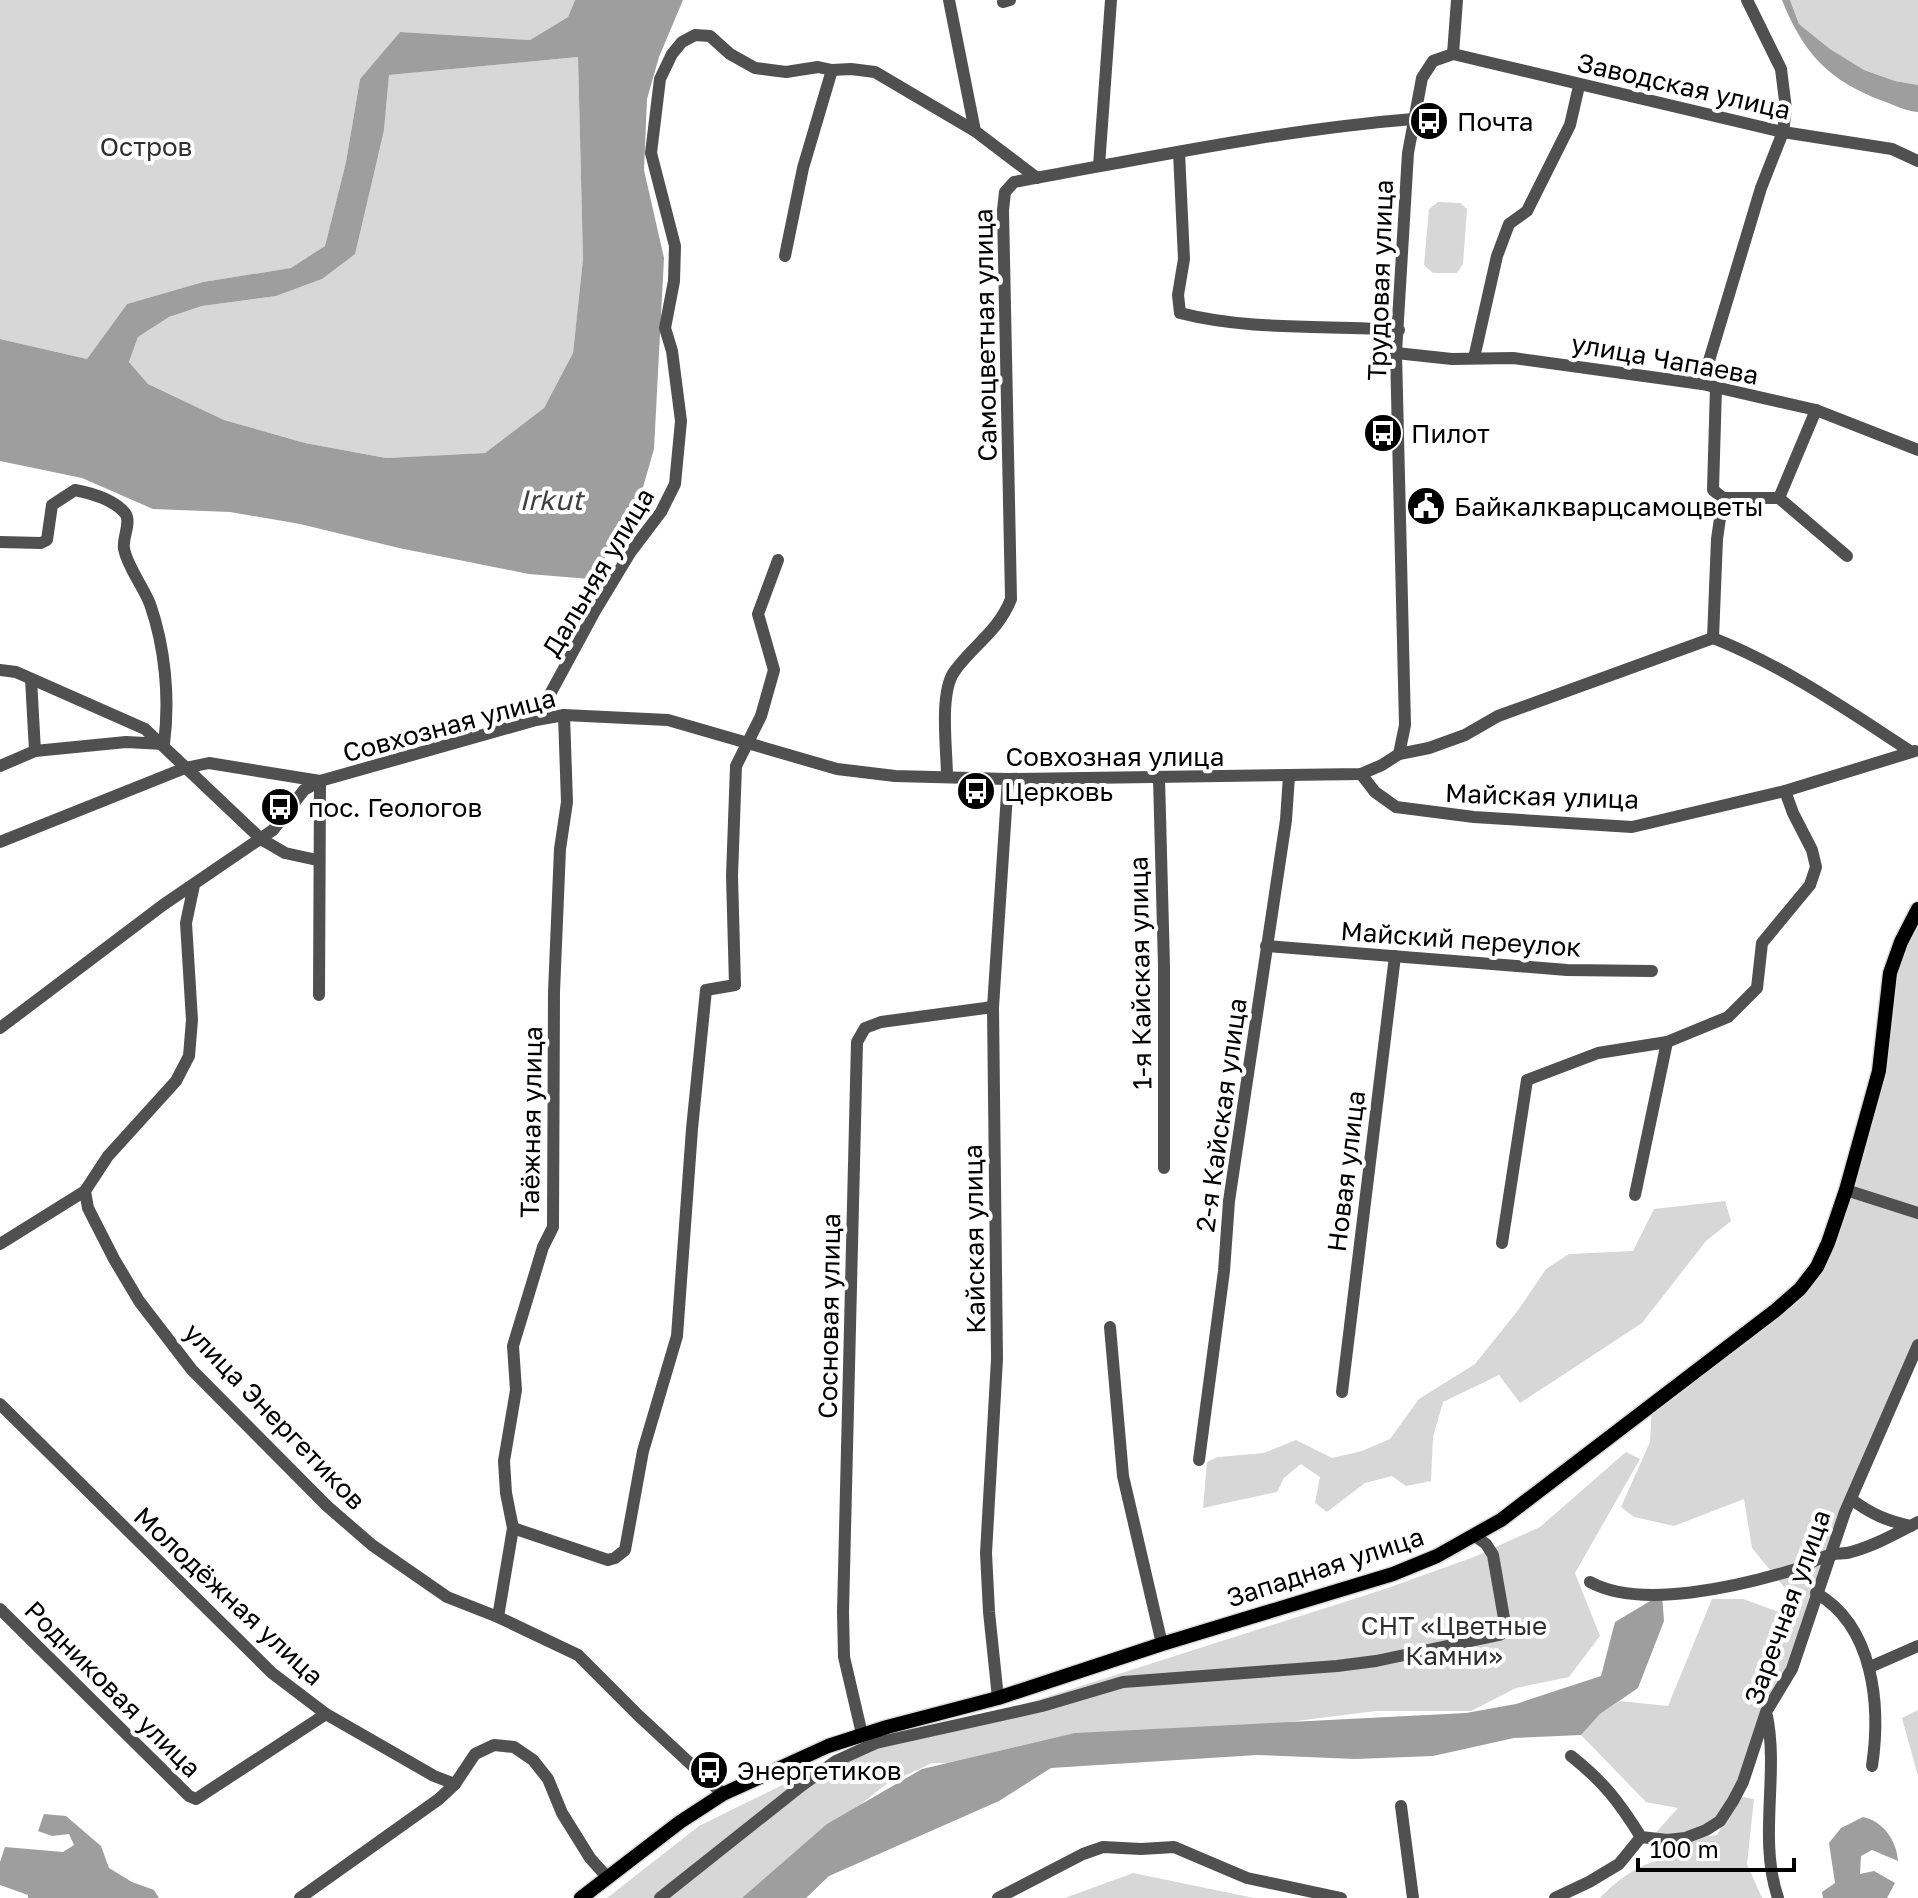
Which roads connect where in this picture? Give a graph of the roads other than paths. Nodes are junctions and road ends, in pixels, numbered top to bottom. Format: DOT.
graph roads {
  1 [pos="949,0"];
  2 [pos="1111,0"];
  3 [pos="1457,0"];
  4 [pos="1747,0"];
  5 [pos="1446,55"];
  6 [pos="832,70"];
  7 [pos="1579,86"];
  8 [pos="1413,119"];
  9 [pos="975,131"];
  10 [pos="1783,132"];
  11 [pos="1179,152"];
  12 [pos="1918,161"];
  13 [pos="1099,166"];
  14 [pos="1037,178"];
  15 [pos="785,256"];
  16 [pos="1399,330"];
  17 [pos="1396,353"];
  18 [pos="1474,358"];
  19 [pos="1702,384"];
  20 [pos="1716,387"];
  21 [pos="1816,410"];
  22 [pos="1918,450"];
  23 [pos="1723,498"];
  24 [pos="1779,498"];
  25 [pos="0,542"];
  26 [pos="1847,556"];
  27 [pos="778,560"];
  28 [pos="1713,638"];
  29 [pos="0,670"];
  30 [pos="31,679"];
  31 [pos="564,715"];
  32 [pos="536,720"];
  33 [pos="164,744"];
  34 [pos="745,744"];
  35 [pos="35,751"];
  36 [pos="1914,751"];
  37 [pos="1399,754"];
  38 [pos="0,766"];
  39 [pos="185,768"];
  40 [pos="1361,774"];
  41 [pos="1289,776"];
  42 [pos="947,777"];
  43 [pos="1159,778"];
  44 [pos="1008,779"];
  45 [pos="320,781"];
  46 [pos="1785,791"];
  47 [pos="261,839"];
  48 [pos="0,842"];
  49 [pos="317,860"];
  50 [pos="194,885"];
  51 [pos="1918,909"];
  52 [pos="1266,946"];
  53 [pos="1395,956"];
  54 [pos="1652,971"];
  55 [pos="319,995"];
  56 [pos="993,1007"];
  57 [pos="0,1028"];
  58 [pos="1667,1042"];
  59 [pos="1164,1168"];
  60 [pos="1846,1190"];
  61 [pos="85,1191"];
  62 [pos="1635,1195"];
  63 [pos="1918,1213"];
  64 [pos="1502,1243"];
  65 [pos="0,1244"];
  66 [pos="1110,1327"];
  67 [pos="1917,1354"];
  68 [pos="1342,1392"];
  69 [pos="0,1404"];
  70 [pos="1199,1460"];
  71 [pos="1851,1499"];
  72 [pos="1915,1524"];
  73 [pos="513,1528"];
  74 [pos="1475,1536"];
  75 [pos="1832,1554"];
  76 [pos="1590,1582"];
  77 [pos="1816,1593"];
  78 [pos="0,1609"];
  79 [pos="498,1617"];
  80 [pos="1162,1644"];
  81 [pos="1918,1646"];
  82 [pos="1870,1667"];
  83 [pos="998,1698"];
  84 [pos="1766,1712"];
  85 [pos="326,1714"];
  86 [pos="862,1734"];
  87 [pos="1571,1756"];
  88 [pos="1872,1766"];
  89 [pos="1743,1782"];
  90 [pos="455,1784"];
  91 [pos="1770,1786"];
  92 [pos="723,1794"];
  93 [pos="1401,1806"];
  94 [pos="1641,1837"];
  95 [pos="607,1877"];
  96 [pos="300,1898"];
  97 [pos="581,1898"];
  98 [pos="660,1898"];
  99 [pos="998,1898"];
  100 [pos="1341,1898"];
  101 [pos="1413,1898"];
  102 [pos="1555,1898"];
  103 [pos="1778,1898"];
  1 -- 9 [label="street"];
  2 -- 13 [label="street"];
  3 -- 5 [label="street, Трудовая улица"];
  4 -- 10 [label="street"];
  5 -- 7 [label="street, Заводская улица"];
  5 -- 8 [label="street, Трудовая улица"];
  6 -- 9 [label="street, Дальняя улица"];
  6 -- 15 [label="street"];
  6 -- 32 [label="street, Дальняя улица"];
  7 -- 10 [label="street, Заводская улица"];
  7 -- 18 [label="street"];
  8 -- 11 [label="street, Самоцветная улица"];
  8 -- 16 [label="street, Трудовая улица"];
  9 -- 14 [label="street, Дальняя улица"];
  10 -- 12 [label="street, Заводская улица"];
  10 -- 19 [label="street"];
  11 -- 13 [label="street, Самоцветная улица"];
  11 -- 16 [label="street"];
  13 -- 14 [label="street, Самоцветная улица"];
  14 -- 42 [label="street, Самоцветная улица"];
  16 -- 17 [label="street, Трудовая улица"];
  17 -- 18 [label="street, улица Чапаева"];
  17 -- 37 [label="street, Трудовая улица"];
  18 -- 19 [label="street, улица Чапаева"];
  19 -- 20 [label="street, улица Чапаева"];
  20 -- 21 [label="street, улица Чапаева"];
  20 -- 23 [label="street"];
  21 -- 22 [label="street, улица Чапаева"];
  21 -- 24 [label="street"];
  23 -- 24 [label="street"];
  23 -- 28 [label="street"];
  24 -- 26 [label="street"];
  25 -- 33 [label="street"];
  27 -- 34 [label="street"];
  28 -- 36 [label="street"];
  28 -- 37 [label="street, Совхозная улица"];
  29 -- 30 [label="street"];
  30 -- 33 [label="street"];
  30 -- 35 [label="street"];
  31 -- 32 [label="street, Совхозная улица"];
  31 -- 34 [label="street, Совхозная улица"];
  31 -- 73 [label="street, Таёжная улица"];
  32 -- 45 [label="street, Совхозная улица"];
  33 -- 35 [label="street"];
  33 -- 39 [label="street"];
  34 -- 42 [label="street, Совхозная улица"];
  34 -- 73 [label="street"];
  35 -- 38 [label="street"];
  36 -- 46 [label="street, Майская улица"];
  37 -- 40 [label="street, Совхозная улица"];
  39 -- 45 [label="street, Совхозная улица"];
  39 -- 47 [label="street"];
  39 -- 48 [label="street, Совхозная улица"];
  40 -- 41 [label="street, Совхозная улица"];
  40 -- 46 [label="street, Майская улица"];
  41 -- 43 [label="street, Совхозная улица"];
  41 -- 52 [label="street, 2-я Кайская улица"];
  42 -- 44 [label="street, Совхозная улица"];
  43 -- 44 [label="street, Совхозная улица"];
  43 -- 59 [label="street, 1-я Кайская улица"];
  44 -- 56 [label="street, Кайская улица"];
  45 -- 47 [label="street"];
  45 -- 49 [label="street"];
  46 -- 58 [label="street"];
  47 -- 49 [label="street"];
  47 -- 50 [label="street"];
  49 -- 55 [label="street"];
  50 -- 57 [label="street"];
  50 -- 61 [label="street"];
  51 -- 60 [label="main road, Западная улица"];
  52 -- 53 [label="street, Майский переулок"];
  52 -- 70 [label="street, 2-я Кайская улица"];
  53 -- 54 [label="street, Майский переулок"];
  53 -- 68 [label="street, Новая улица"];
  56 -- 83 [label="street, Кайская улица"];
  56 -- 86 [label="street, Сосновая улица"];
  58 -- 62 [label="street"];
  58 -- 64 [label="street"];
  60 -- 63 [label="street"];
  60 -- 74 [label="main road, Западная улица"];
  61 -- 65 [label="street"];
  61 -- 79 [label="street, улица Энергетиков"];
  66 -- 80 [label="street"];
  67 -- 71 [label="street, Заречная улица"];
  69 -- 85 [label="street, Молодёжная улица"];
  71 -- 72 [label="street"];
  71 -- 75 [label="street, Заречная улица"];
  72 -- 75 [label="street"];
  73 -- 79 [label="street, Таёжная улица"];
  74 -- 80 [label="main road, Западная улица"];
  74 -- 98 [label="street"];
  75 -- 76 [label="street"];
  75 -- 77 [label="street, Заречная улица"];
  77 -- 82 [label="street"];
  77 -- 84 [label="street, Заречная улица"];
  78 -- 85 [label="street, Родниковая улица"];
  79 -- 92 [label="street, улица Энергетиков"];
  80 -- 83 [label="main road, Западная улица"];
  81 -- 82 [label="street"];
  82 -- 88 [label="street"];
  83 -- 86 [label="main road, Западная улица"];
  84 -- 89 [label="street"];
  84 -- 91 [label="street, Заречная улица"];
  85 -- 90 [label="street, Молодёжная улица"];
  86 -- 92 [label="main road, Западная улица"];
  87 -- 94 [label="street"];
  89 -- 91 [label="street"];
  89 -- 94 [label="street"];
  90 -- 95 [label="street"];
  90 -- 96 [label="street"];
  91 -- 103 [label="street, Заречная улица"];
  92 -- 95 [label="main road, Западная улица"];
  93 -- 101 [label="street"];
  94 -- 102 [label="street"];
  95 -- 97 [label="main road, Западная улица"];
  99 -- 100 [label="street"];
}
